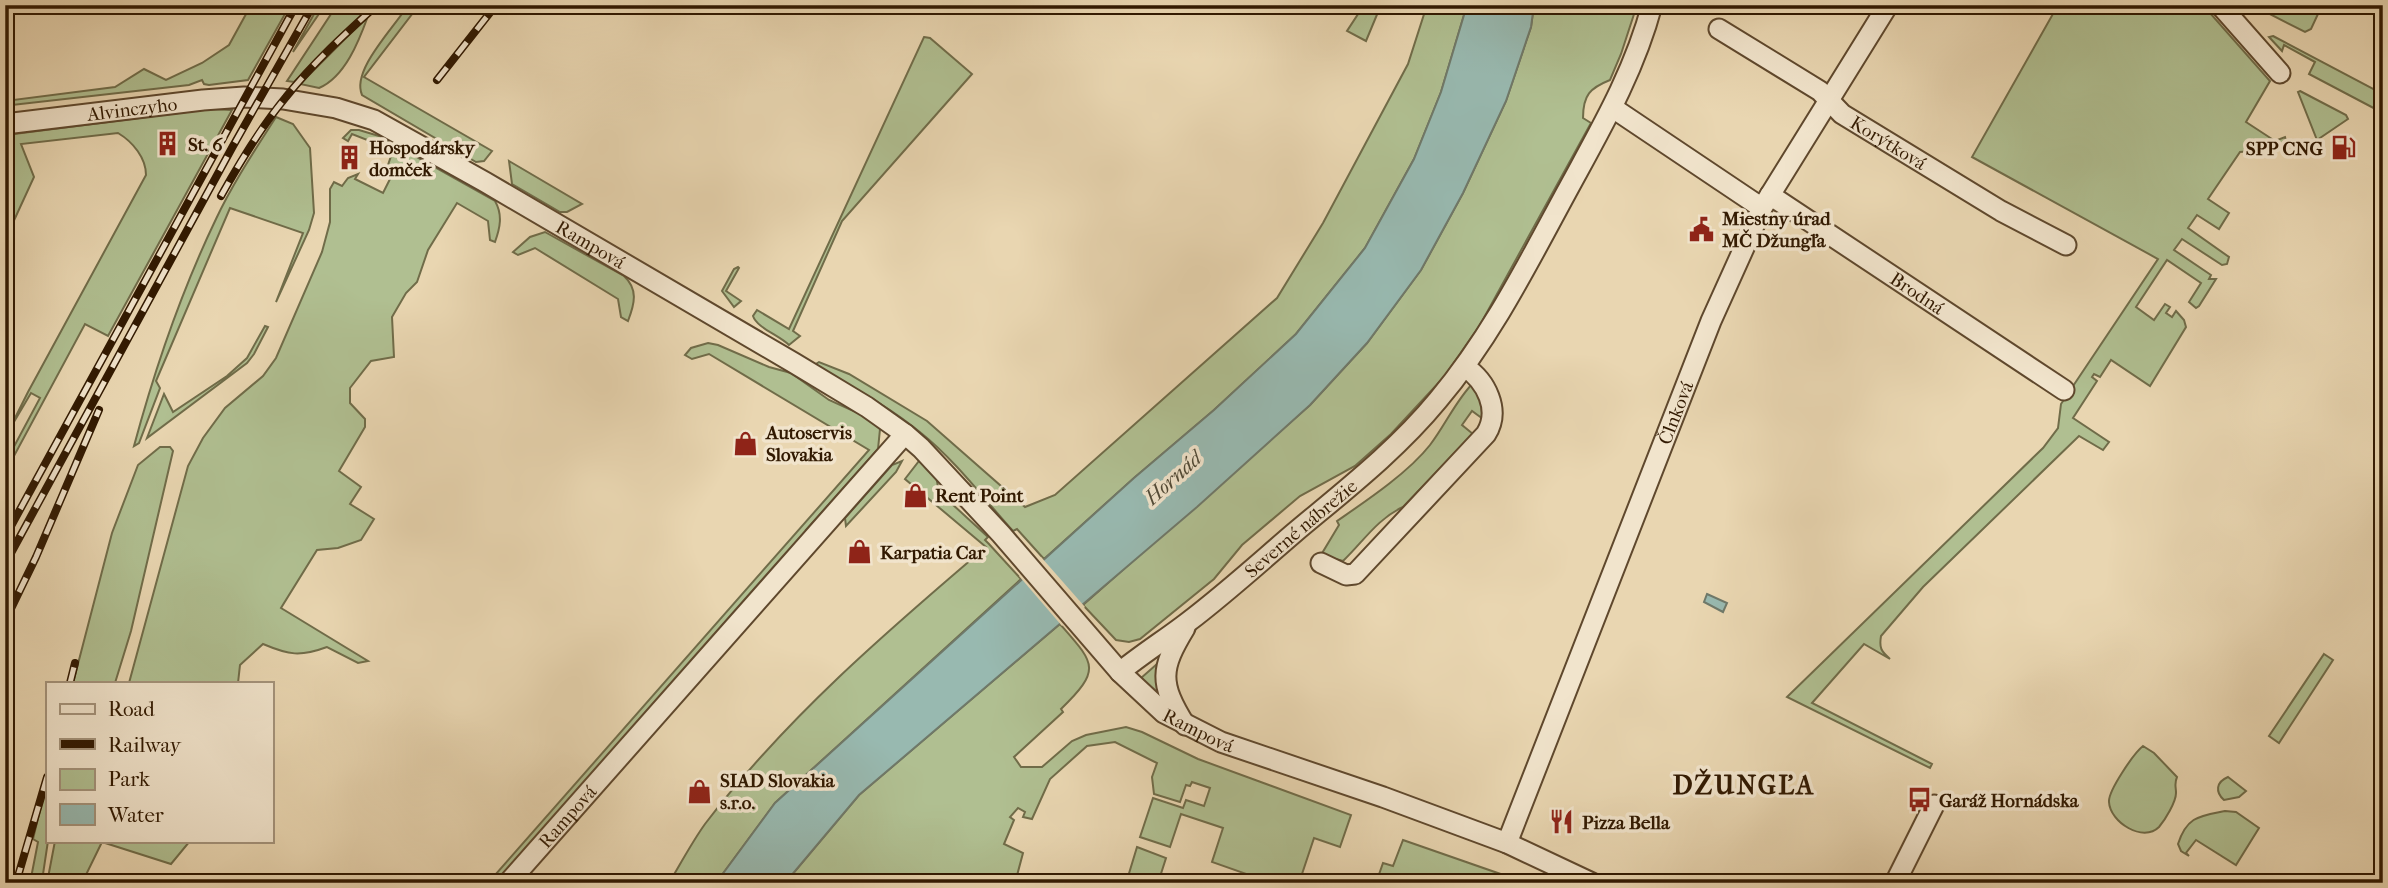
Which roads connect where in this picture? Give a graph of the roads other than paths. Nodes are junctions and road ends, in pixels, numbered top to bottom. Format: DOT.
graph roads {
  1 [pos="1652,5"];
  2 [pos="1888,5"];
  3 [pos="2220,5"];
  4 [pos="1719,29"];
  5 [pos="2280,73"];
  6 [pos="260,98"];
  7 [pos="1830,101"];
  8 [pos="1613,108"];
  9 [pos="5,124"];
  10 [pos="1766,201"];
  11 [pos="2066,245"];
  12 [pos="1465,367"];
  13 [pos="2064,390"];
  14 [pos="905,434"];
  15 [pos="1321,563"];
  16 [pos="1189,621"];
  17 [pos="1120,672"];
  18 [pos="1185,726"];
  19 [pos="1934,804"];
  20 [pos="1507,843"];
  21 [pos="508,883"];
  22 [pos="1592,883"];
  23 [pos="1895,883"];
  1 -- 8 [label="street, Severné nábrežie"];
  2 -- 7 [label="street, Člnková"];
  3 -- 5 [label="street"];
  4 -- 7 [label="street, Korýtková"];
  6 -- 9 [label="street, Alvinczyho"];
  6 -- 14 [label="street, Rampová"];
  7 -- 10 [label="street, Člnková"];
  7 -- 11 [label="street, Korýtková"];
  8 -- 10 [label="street, Brodná"];
  8 -- 12 [label="street, Severné nábrežie"];
  10 -- 13 [label="street, Brodná"];
  10 -- 20 [label="street, Člnková"];
  12 -- 15 [label="street"];
  12 -- 16 [label="street, Severné nábrežie"];
  14 -- 17 [label="street, Rampová"];
  14 -- 21 [label="street, Rampová"];
  16 -- 17 [label="street, Severné nábrežie"];
  16 -- 18 [label="street"];
  17 -- 18 [label="street, Rampová"];
  18 -- 20 [label="street, Rampová"];
  19 -- 23 [label="street"];
  20 -- 22 [label="street, Rampová"];
}
